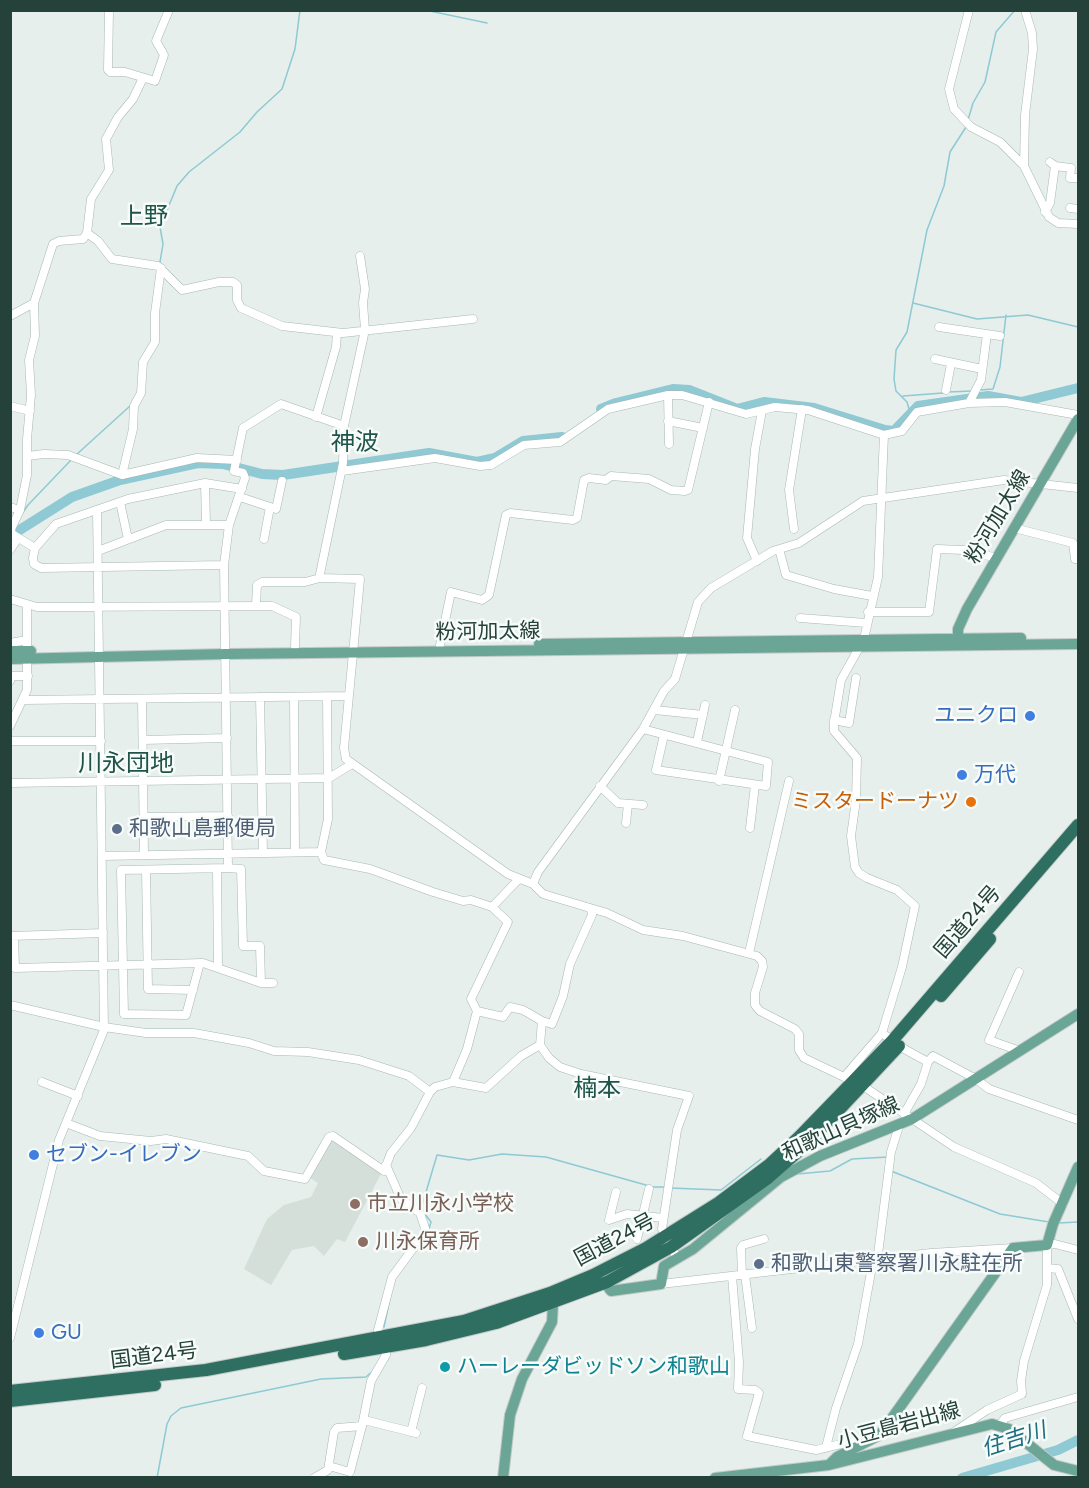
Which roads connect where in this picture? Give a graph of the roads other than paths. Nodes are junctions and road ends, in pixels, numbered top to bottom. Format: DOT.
graph roads {
  1 [pos="109,10"];
  2 [pos="169,10"];
  3 [pos="969,10"];
  4 [pos="1025,10"];
  5 [pos="143,78"];
  6 [pos="1024,166"];
  7 [pos="1078,178"];
  8 [pos="1045,212"];
  9 [pos="1078,224"];
  10 [pos="87,233"];
  11 [pos="360,256"];
  12 [pos="160,267"];
  13 [pos="34,303"];
  14 [pos="10,316"];
  15 [pos="473,319"];
  16 [pos="939,327"];
  17 [pos="365,330"];
  18 [pos="337,333"];
  19 [pos="987,334"];
  20 [pos="1000,336"];
  21 [pos="935,359"];
  22 [pos="951,364"];
  23 [pos="982,369"];
  24 [pos="946,390"];
  25 [pos="668,395"];
  26 [pos="709,402"];
  27 [pos="969,403"];
  28 [pos="10,406"];
  29 [pos="802,410"];
  30 [pos="30,411"];
  31 [pos="762,411"];
  32 [pos="316,417"];
  33 [pos="1078,417"];
  34 [pos="668,421"];
  35 [pos="344,426"];
  36 [pos="703,428"];
  37 [pos="884,435"];
  38 [pos="669,444"];
  39 [pos="27,456"];
  40 [pos="236,464"];
  41 [pos="342,468"];
  42 [pos="122,475"];
  43 [pos="282,481"];
  44 [pos="1041,482"];
  45 [pos="206,483"];
  46 [pos="1078,488"];
  47 [pos="241,493"];
  48 [pos="884,498"];
  49 [pos="120,502"];
  50 [pos="10,507"];
  51 [pos="270,507"];
  52 [pos="20,510"];
  53 [pos="97,510"];
  54 [pos="206,524"];
  55 [pos="229,525"];
  56 [pos="1014,528"];
  57 [pos="794,530"];
  58 [pos="14,534"];
  59 [pos="128,539"];
  60 [pos="264,539"];
  61 [pos="35,548"];
  62 [pos="779,549"];
  63 [pos="10,550"];
  64 [pos="98,551"];
  65 [pos="997,558"];
  66 [pos="1078,559"];
  67 [pos="757,561"];
  68 [pos="224,565"];
  69 [pos="98,567"];
  70 [pos="320,578"];
  71 [pos="872,596"];
  72 [pos="10,599"];
  73 [pos="225,605"];
  74 [pos="256,605"];
  75 [pos="27,606"];
  76 [pos="99,608"];
  77 [pos="868,612"];
  78 [pos="800,618"];
  79 [pos="866,622"];
  80 [pos="1078,638"];
  81 [pos="958,642"];
  82 [pos="10,643"];
  83 [pos="862,643"];
  84 [pos="1078,644"];
  85 [pos="440,645"];
  86 [pos="295,646"];
  87 [pos="685,646"];
  88 [pos="354,649"];
  89 [pos="27,650"];
  90 [pos="226,650"];
  91 [pos="10,651"];
  92 [pos="99,653"];
  93 [pos="10,659"];
  94 [pos="28,676"];
  95 [pos="856,678"];
  96 [pos="10,681"];
  97 [pos="348,696"];
  98 [pos="260,697"];
  99 [pos="294,697"];
  100 [pos="327,697"];
  101 [pos="226,698"];
  102 [pos="100,699"];
  103 [pos="142,699"];
  104 [pos="24,700"];
  105 [pos="705,705"];
  106 [pos="656,710"];
  107 [pos="735,710"];
  108 [pos="703,715"];
  109 [pos="834,720"];
  110 [pos="10,726"];
  111 [pos="643,729"];
  112 [pos="664,735"];
  113 [pos="227,738"];
  114 [pos="143,740"];
  115 [pos="10,741"];
  116 [pos="101,741"];
  117 [pos="697,742"];
  118 [pos="724,749"];
  119 [pos="352,764"];
  120 [pos="329,778"];
  121 [pos="228,779"];
  122 [pos="261,779"];
  123 [pos="294,779"];
  124 [pos="144,781"];
  125 [pos="719,781"];
  126 [pos="789,781"];
  127 [pos="101,782"];
  128 [pos="10,783"];
  129 [pos="755,785"];
  130 [pos="600,786"];
  131 [pos="627,804"];
  132 [pos="644,805"];
  133 [pos="228,816"];
  134 [pos="144,817"];
  135 [pos="626,823"];
  136 [pos="1078,825"];
  137 [pos="750,828"];
  138 [pos="1078,837"];
  139 [pos="263,852"];
  140 [pos="295,852"];
  141 [pos="321,852"];
  142 [pos="228,853"];
  143 [pos="144,854"];
  144 [pos="102,856"];
  145 [pos="228,868"];
  146 [pos="217,869"];
  147 [pos="146,870"];
  148 [pos="519,879"];
  149 [pos="533,884"];
  150 [pos="492,907"];
  151 [pos="591,909"];
  152 [pos="103,933"];
  153 [pos="12,936"];
  154 [pos="749,953"];
  155 [pos="200,963"];
  156 [pos="148,964"];
  157 [pos="103,965"];
  158 [pos="123,965"];
  159 [pos="218,968"];
  160 [pos="1019,972"];
  161 [pos="261,983"];
  162 [pos="273,984"];
  163 [pos="193,990"];
  164 [pos="10,1005"];
  165 [pos="477,1011"];
  166 [pos="1078,1014"];
  167 [pos="542,1021"];
  168 [pos="104,1027"];
  169 [pos="891,1040"];
  170 [pos="540,1045"];
  171 [pos="1020,1051"];
  172 [pos="928,1062"];
  173 [pos="976,1079"];
  174 [pos="42,1082"];
  175 [pos="453,1082"];
  176 [pos="854,1082"];
  177 [pos="430,1092"];
  178 [pos="78,1096"];
  179 [pos="908,1116"];
  180 [pos="1078,1120"];
  181 [pos="66,1122"];
  182 [pos="899,1126"];
  183 [pos="804,1140"];
  184 [pos="819,1156"];
  185 [pos="386,1165"];
  186 [pos="1078,1167"];
  187 [pos="650,1189"];
  188 [pos="616,1192"];
  189 [pos="1063,1204"];
  190 [pos="643,1215"];
  191 [pos="663,1218"];
  192 [pos="637,1239"];
  193 [pos="764,1239"];
  194 [pos="1047,1245"];
  195 [pos="671,1247"];
  196 [pos="1012,1248"];
  197 [pos="1078,1250"];
  198 [pos="873,1261"];
  199 [pos="1047,1268"];
  200 [pos="743,1275"];
  201 [pos="732,1276"];
  202 [pos="605,1283"];
  203 [pos="661,1284"];
  204 [pos="551,1298"];
  205 [pos="1078,1318"];
  206 [pos="752,1328"];
  207 [pos="10,1338"];
  208 [pos="384,1342"];
  209 [pos="422,1388"];
  210 [pos="10,1391"];
  211 [pos="1078,1397"];
  212 [pos="10,1401"];
  213 [pos="363,1423"];
  214 [pos="1004,1428"];
  215 [pos="951,1434"];
  216 [pos="880,1435"];
  217 [pos="826,1447"];
  218 [pos="829,1465"];
  219 [pos="329,1466"];
  220 [pos="1074,1470"];
  221 [pos="314,1478"];
  222 [pos="503,1478"];
  223 [pos="715,1478"];
  1 -- 5 [label="street"];
  2 -- 5 [label="street"];
  3 -- 6 [label="street"];
  4 -- 6 [label="street"];
  5 -- 10 [label="street"];
  6 -- 8 [label="street"];
  7 -- 8 [label="street"];
  8 -- 9 [label="street"];
  10 -- 12 [label="street"];
  10 -- 13 [label="street"];
  11 -- 17 [label="street"];
  12 -- 18 [label="street"];
  12 -- 42 [label="street"];
  13 -- 14 [label="street"];
  13 -- 30 [label="street"];
  15 -- 17 [label="street"];
  16 -- 19 [label="street"];
  17 -- 18 [label="street"];
  17 -- 35 [label="street"];
  18 -- 32 [label="street"];
  19 -- 20 [label="street"];
  19 -- 23 [label="street"];
  21 -- 22 [label="street"];
  22 -- 23 [label="street"];
  22 -- 24 [label="street"];
  23 -- 27 [label="street"];
  25 -- 26 [label="street"];
  25 -- 34 [label="street"];
  25 -- 41 [label="street"];
  26 -- 31 [label="street"];
  26 -- 36 [label="street"];
  27 -- 33 [label="street"];
  27 -- 37 [label="street"];
  28 -- 30 [label="street"];
  29 -- 31 [label="street"];
  29 -- 37 [label="street"];
  29 -- 57 [label="street"];
  30 -- 39 [label="street"];
  31 -- 67 [label="street"];
  32 -- 35 [label="street"];
  32 -- 40 [label="street"];
  33 -- 44 [label="main road, 粉河加太線"];
  34 -- 36 [label="street"];
  34 -- 38 [label="street"];
  35 -- 41 [label="street"];
  36 -- 85 [label="street"];
  37 -- 48 [label="street"];
  39 -- 42 [label="street"];
  39 -- 52 [label="street"];
  40 -- 42 [label="street"];
  40 -- 47 [label="street"];
  41 -- 70 [label="street"];
  43 -- 51 [label="street"];
  44 -- 46 [label="street"];
  44 -- 48 [label="street"];
  44 -- 56 [label="main road, 粉河加太線"];
  45 -- 47 [label="street"];
  45 -- 49 [label="street"];
  45 -- 54 [label="street"];
  47 -- 51 [label="street"];
  47 -- 55 [label="street"];
  48 -- 62 [label="street"];
  48 -- 71 [label="street"];
  49 -- 53 [label="street"];
  49 -- 59 [label="street"];
  50 -- 52 [label="street"];
  51 -- 60 [label="street"];
  52 -- 58 [label="street"];
  53 -- 61 [label="street"];
  53 -- 64 [label="street"];
  54 -- 55 [label="street"];
  54 -- 59 [label="street"];
  55 -- 68 [label="street"];
  56 -- 65 [label="main road, 粉河加太線"];
  56 -- 66 [label="street"];
  58 -- 61 [label="street"];
  58 -- 63 [label="street"];
  59 -- 64 [label="street"];
  61 -- 69 [label="street"];
  62 -- 67 [label="street"];
  62 -- 71 [label="street"];
  64 -- 69 [label="street"];
  65 -- 77 [label="street"];
  65 -- 81 [label="main road, 粉河加太線"];
  67 -- 87 [label="street"];
  68 -- 69 [label="street"];
  68 -- 73 [label="street"];
  69 -- 76 [label="street"];
  70 -- 74 [label="street"];
  70 -- 88 [label="street"];
  71 -- 77 [label="street"];
  72 -- 75 [label="street"];
  73 -- 74 [label="street"];
  73 -- 76 [label="street"];
  73 -- 90 [label="street"];
  74 -- 86 [label="street"];
  75 -- 76 [label="street"];
  75 -- 89 [label="street"];
  76 -- 92 [label="street"];
  77 -- 79 [label="street"];
  78 -- 79 [label="street"];
  79 -- 83 [label="street"];
  80 -- 81 [label="main road"];
  81 -- 83 [label="main road, 粉河加太線"];
  81 -- 84 [label="main road"];
  82 -- 89 [label="street"];
  83 -- 87 [label="main road, 粉河加太線"];
  83 -- 109 [label="street"];
  85 -- 87 [label="main road, 粉河加太線"];
  85 -- 88 [label="main road, 粉河加太線"];
  86 -- 88 [label="main road, 粉河加太線"];
  86 -- 90 [label="main road, 粉河加太線"];
  87 -- 88 [label="main road, 粉河加太線"];
  87 -- 106 [label="street"];
  88 -- 90 [label="main road, 粉河加太線"];
  88 -- 97 [label="street"];
  89 -- 91 [label="main road, 粉河加太線"];
  89 -- 92 [label="main road, 粉河加太線"];
  89 -- 93 [label="main road, 粉河加太線"];
  89 -- 94 [label="street"];
  90 -- 92 [label="main road, 粉河加太線"];
  90 -- 101 [label="street"];
  92 -- 102 [label="street"];
  94 -- 96 [label="street"];
  94 -- 104 [label="street"];
  95 -- 109 [label="street"];
  97 -- 100 [label="street"];
  97 -- 119 [label="street"];
  98 -- 99 [label="street"];
  98 -- 101 [label="street"];
  98 -- 122 [label="street"];
  99 -- 100 [label="street"];
  99 -- 123 [label="street"];
  100 -- 120 [label="street"];
  101 -- 103 [label="street"];
  101 -- 113 [label="street"];
  102 -- 103 [label="street"];
  102 -- 104 [label="street"];
  102 -- 116 [label="street"];
  103 -- 114 [label="street"];
  104 -- 110 [label="street"];
  105 -- 108 [label="street"];
  106 -- 108 [label="street"];
  106 -- 111 [label="street"];
  107 -- 118 [label="street"];
  108 -- 117 [label="street"];
  109 -- 169 [label="street"];
  111 -- 112 [label="street"];
  111 -- 130 [label="street"];
  112 -- 117 [label="street"];
  112 -- 125 [label="street"];
  113 -- 114 [label="street"];
  113 -- 121 [label="street"];
  114 -- 124 [label="street"];
  115 -- 116 [label="street"];
  116 -- 127 [label="street"];
  117 -- 118 [label="street"];
  118 -- 125 [label="street"];
  118 -- 129 [label="street"];
  119 -- 120 [label="street"];
  119 -- 148 [label="street"];
  120 -- 123 [label="street"];
  120 -- 141 [label="street"];
  121 -- 122 [label="street"];
  121 -- 124 [label="street"];
  121 -- 133 [label="street"];
  122 -- 123 [label="street"];
  122 -- 139 [label="street"];
  123 -- 140 [label="street"];
  124 -- 127 [label="street"];
  124 -- 134 [label="street"];
  125 -- 129 [label="street"];
  126 -- 154 [label="street"];
  127 -- 128 [label="street"];
  127 -- 144 [label="street"];
  129 -- 137 [label="street"];
  130 -- 131 [label="street"];
  130 -- 149 [label="street"];
  131 -- 132 [label="street"];
  131 -- 135 [label="street"];
  133 -- 134 [label="street"];
  133 -- 142 [label="street"];
  134 -- 143 [label="street"];
  136 -- 169 [label="highway, 国道24号"];
  138 -- 169 [label="highway, 国道24号"];
  139 -- 140 [label="street"];
  139 -- 142 [label="street"];
  140 -- 141 [label="street"];
  141 -- 150 [label="street"];
  142 -- 143 [label="street"];
  142 -- 145 [label="street"];
  143 -- 144 [label="street"];
  144 -- 152 [label="street"];
  145 -- 146 [label="street"];
  145 -- 161 [label="street"];
  146 -- 147 [label="street"];
  146 -- 159 [label="street"];
  147 -- 156 [label="street"];
  147 -- 158 [label="street"];
  148 -- 149 [label="street"];
  148 -- 150 [label="street"];
  149 -- 151 [label="street"];
  150 -- 165 [label="street"];
  151 -- 154 [label="street"];
  151 -- 167 [label="street"];
  152 -- 153 [label="street"];
  152 -- 157 [label="street"];
  153 -- 157 [label="street"];
  154 -- 176 [label="street"];
  155 -- 156 [label="street"];
  155 -- 159 [label="street"];
  155 -- 163 [label="street"];
  156 -- 158 [label="street"];
  156 -- 163 [label="street"];
  157 -- 158 [label="street"];
  157 -- 168 [label="street"];
  158 -- 163 [label="street"];
  159 -- 161 [label="street"];
  160 -- 171 [label="street"];
  161 -- 162 [label="street"];
  164 -- 168 [label="street"];
  165 -- 167 [label="street"];
  165 -- 175 [label="street"];
  166 -- 171 [label="main road, 和歌山貝塚線"];
  167 -- 170 [label="street"];
  168 -- 177 [label="street"];
  168 -- 178 [label="street"];
  169 -- 172 [label="street"];
  169 -- 176 [label="highway, 国道24号"];
  169 -- 176 [label="street"];
  170 -- 175 [label="street"];
  170 -- 191 [label="street"];
  171 -- 173 [label="main road, 和歌山貝塚線"];
  172 -- 173 [label="street"];
  172 -- 179 [label="street"];
  173 -- 179 [label="main road, 和歌山貝塚線"];
  173 -- 180 [label="street"];
  174 -- 178 [label="street"];
  175 -- 177 [label="street"];
  176 -- 179 [label="street"];
  176 -- 183 [label="highway, 国道24号"];
  177 -- 185 [label="street"];
  178 -- 181 [label="street"];
  179 -- 182 [label="main road, 和歌山貝塚線"];
  179 -- 189 [label="street"];
  181 -- 185 [label="street"];
  181 -- 207 [label="street"];
  182 -- 184 [label="main road, 和歌山貝塚線"];
  182 -- 198 [label="street"];
  183 -- 184 [label="main road"];
  183 -- 195 [label="highway, 国道24号"];
  184 -- 195 [label="main road, 和歌山貝塚線"];
  185 -- 208 [label="street"];
  186 -- 189 [label="main road"];
  187 -- 190 [label="street"];
  188 -- 190 [label="street"];
  189 -- 194 [label="main road"];
  190 -- 191 [label="street"];
  190 -- 192 [label="street"];
  191 -- 195 [label="street"];
  193 -- 200 [label="street"];
  194 -- 196 [label="main road"];
  194 -- 197 [label="street"];
  194 -- 199 [label="street"];
  195 -- 202 [label="highway, 国道24号"];
  195 -- 203 [label="main road, 和歌山貝塚線"];
  195 -- 204 [label="highway, 国道24号"];
  196 -- 198 [label="street"];
  196 -- 216 [label="main road"];
  198 -- 200 [label="street"];
  198 -- 217 [label="street"];
  199 -- 205 [label="street"];
  199 -- 215 [label="street"];
  200 -- 201 [label="street"];
  200 -- 206 [label="street"];
  201 -- 203 [label="street"];
  201 -- 217 [label="street"];
  202 -- 203 [label="main road"];
  202 -- 204 [label="highway, 国道24号"];
  204 -- 208 [label="highway, 国道24号"];
  204 -- 222 [label="main road"];
  208 -- 210 [label="highway, 国道24号"];
  208 -- 212 [label="highway, 国道24号"];
  208 -- 213 [label="street"];
  209 -- 213 [label="street"];
  211 -- 214 [label="street"];
  213 -- 219 [label="street"];
  213 -- 219 [label="street"];
  214 -- 215 [label="main road, 小豆島岩出線"];
  214 -- 220 [label="main road"];
  215 -- 218 [label="main road, 小豆島岩出線"];
  216 -- 217 [label="street"];
  216 -- 218 [label="main road"];
  218 -- 223 [label="main road, 小豆島岩出線"];
  219 -- 221 [label="street"];
}
